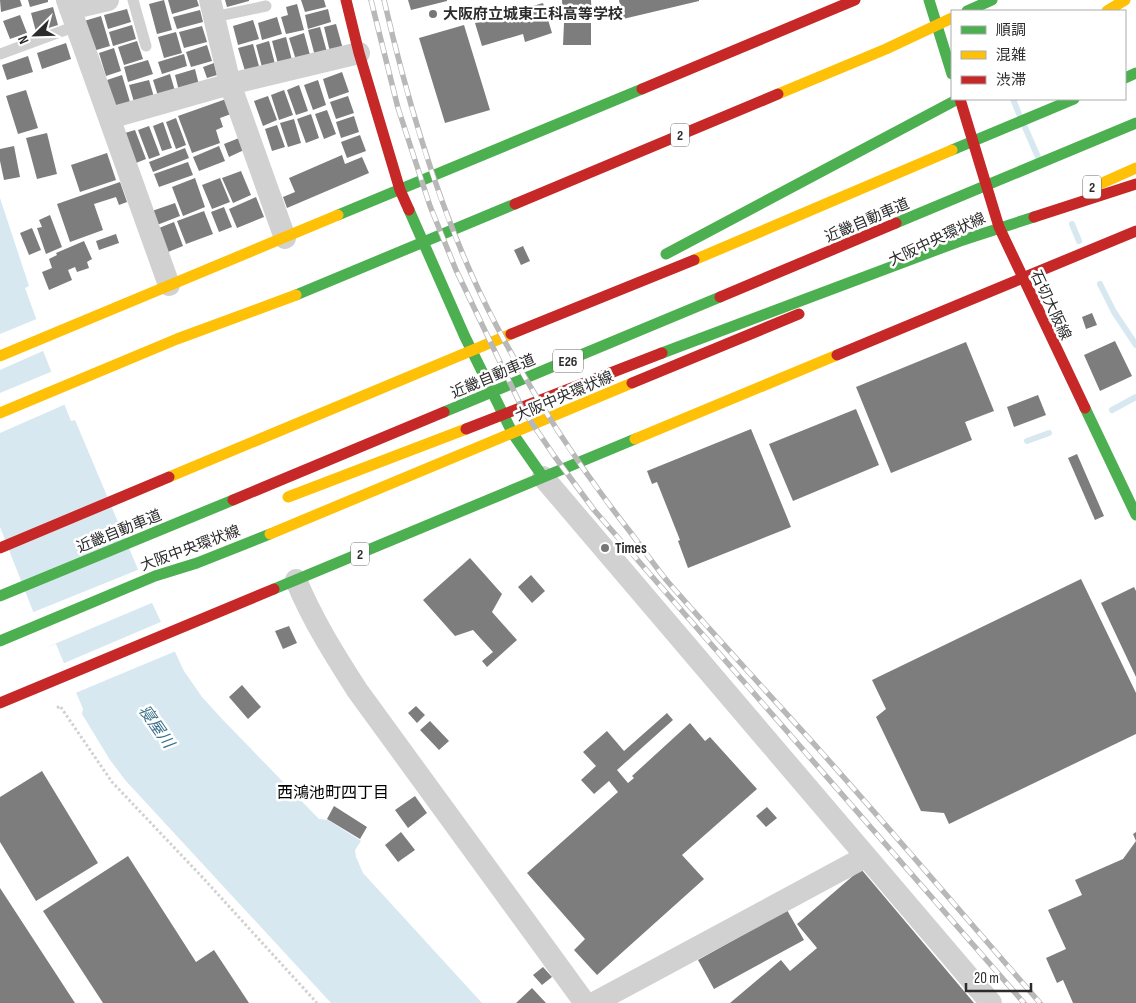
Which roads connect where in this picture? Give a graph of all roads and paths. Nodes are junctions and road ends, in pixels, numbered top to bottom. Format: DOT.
graph roads {
  1 [pos="108,0"];
  2 [pos="133,0"];
  3 [pos="346,0"];
  4 [pos="855,0"];
  5 [pos="929,0"];
  6 [pos="992,0"];
  7 [pos="1125,0"];
  8 [pos="266,6"];
  9 [pos="212,9"];
  10 [pos="969,10"];
  11 [pos="1110,10"];
  12 [pos="71,12"];
  13 [pos="951,18"];
  14 [pos="937,25"];
  15 [pos="146,46"];
  16 [pos="359,53"];
  17 [pos="0,54"];
  18 [pos="951,71"];
  19 [pos="230,84"];
  20 [pos="957,100"];
  21 [pos="959,100"];
  22 [pos="1072,100"];
  23 [pos="110,118"];
  24 [pos="1136,124"];
  25 [pos="1136,168"];
  26 [pos="1136,184"];
  27 [pos="400,190"];
  28 [pos="999,226"];
  29 [pos="1136,231"];
  30 [pos="285,238"];
  31 [pos="422,242"];
  32 [pos="656,260"];
  33 [pos="629,274"];
  34 [pos="1022,278"];
  35 [pos="169,285"];
  36 [pos="532,325"];
  37 [pos="0,356"];
  38 [pos="0,413"];
  39 [pos="513,434"];
  40 [pos="543,477"];
  41 [pos="276,501"];
  42 [pos="1136,515"];
  43 [pos="0,548"];
  44 [pos="132,554"];
  45 [pos="296,580"];
  46 [pos="0,596"];
  47 [pos="0,600"];
  48 [pos="0,641"];
  49 [pos="0,703"];
  50 [pos="60,706"];
  51 [pos="865,856"];
  52 [pos="317,1003"];
  53 [pos="585,1003"];
  54 [pos="594,1003"];
  55 [pos="991,1003"];
  1 -- 12 [label="street"];
  2 -- 15 [label="lane"];
  3 -- 16 [label="main road"];
  4 -- 27 [label="main road"];
  5 -- 14 [label="main road"];
  6 -- 10 [label="main road"];
  7 -- 11 [label="main road"];
  8 -- 9 [label="lane"];
  9 -- 19 [label="street"];
  12 -- 17 [label="lane"];
  12 -- 23 [label="street"];
  13 -- 14 [label="main road, 2"];
  14 -- 18 [label="main road"];
  14 -- 31 [label="main road, 2"];
  16 -- 19 [label="street"];
  16 -- 27 [label="main road"];
  19 -- 23 [label="street"];
  19 -- 30 [label="street"];
  20 -- 32 [label="main road"];
  21 -- 28 [label="main road, 石切大阪線"];
  22 -- 36 [label="main road, 近畿自動車道"];
  23 -- 35 [label="street"];
  24 -- 46 [label="main road, 近畿自動車道 / E26"];
  25 -- 28 [label="main road, 大阪中央環状線 / 2"];
  26 -- 41 [label="main road"];
  27 -- 30 [label="main road"];
  27 -- 31 [label="main road"];
  28 -- 34 [label="main road, 石切大阪線"];
  28 -- 39 [label="main road, 大阪中央環状線 / 2"];
  29 -- 34 [label="main road, 2"];
  30 -- 35 [label="main road"];
  31 -- 38 [label="main road, 2"];
  31 -- 39 [label="main road"];
  33 -- 36 [label="main road"];
  34 -- 40 [label="main road, 2"];
  34 -- 42 [label="main road, 石切大阪線"];
  35 -- 37 [label="main road"];
  36 -- 43 [label="main road, 近畿自動車道"];
  39 -- 40 [label="main road"];
  39 -- 48 [label="main road, 大阪中央環状線 / 2"];
  40 -- 45 [label="main road, 2"];
  40 -- 51 [label="street"];
  44 -- 47 [label="main road"];
  45 -- 49 [label="main road, 2"];
  45 -- 53 [label="street"];
  50 -- 52 [label="path"];
  51 -- 54 [label="street"];
  51 -- 55 [label="street"];
}
